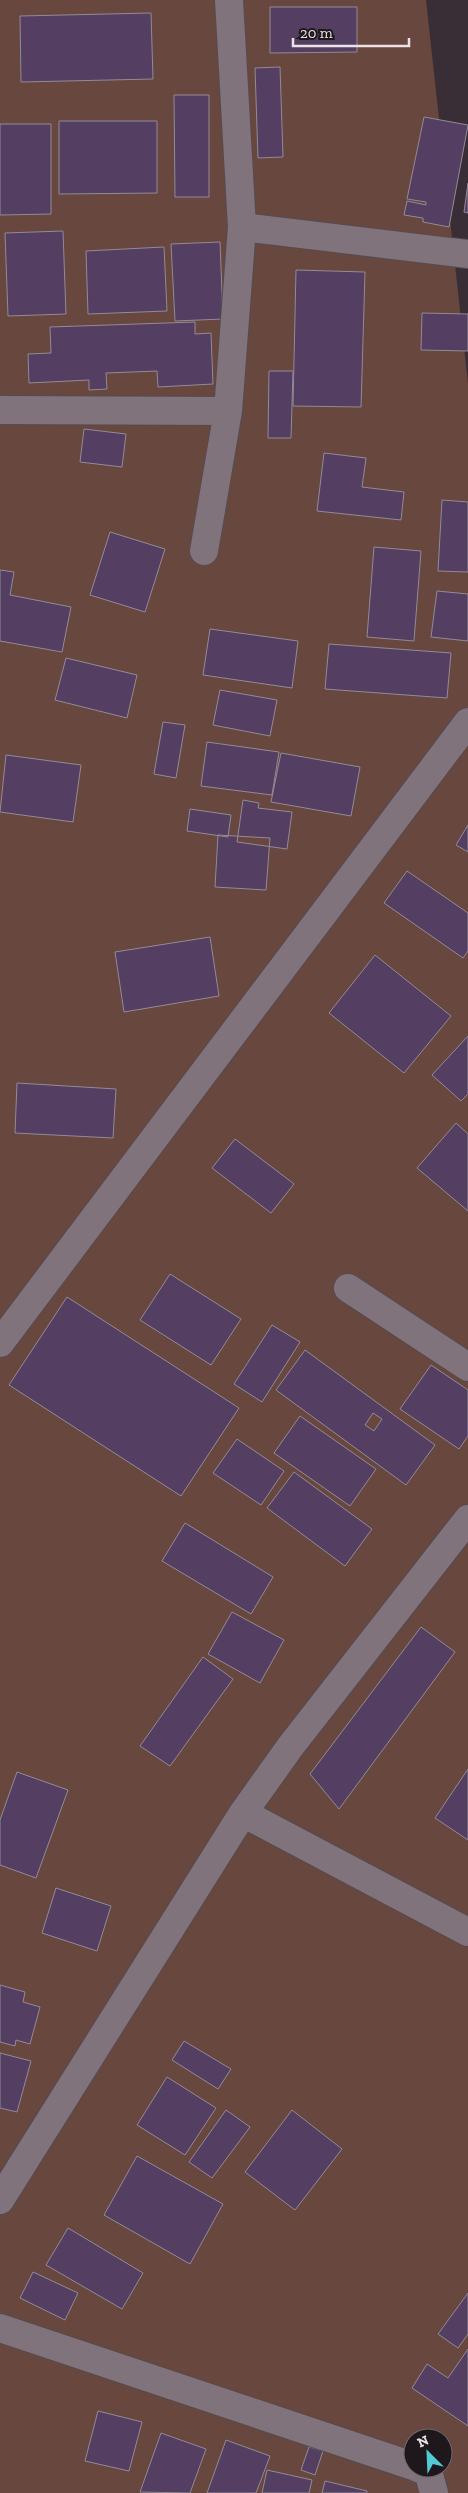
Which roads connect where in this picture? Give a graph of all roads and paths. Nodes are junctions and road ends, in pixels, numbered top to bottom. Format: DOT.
graph roads {
  1 [pos="229,0"];
  2 [pos="242,227"];
  3 [pos="468,254"];
  4 [pos="0,410"];
  5 [pos="228,411"];
  6 [pos="204,551"];
  7 [pos="468,722"];
  8 [pos="348,1288"];
  9 [pos="0,1343"];
  10 [pos="468,1367"];
  11 [pos="468,1519"];
  12 [pos="244,1813"];
  13 [pos="468,1932"];
  14 [pos="0,2200"];
  15 [pos="0,2328"];
  16 [pos="403,2463"];
  17 [pos="430,2478"];
  18 [pos="434,2493"];
  1 -- 2 [label="street"];
  2 -- 3 [label="street"];
  2 -- 5 [label="street"];
  4 -- 5 [label="street"];
  5 -- 6 [label="street"];
  7 -- 9 [label="street"];
  8 -- 10 [label="street"];
  11 -- 12 [label="street"];
  12 -- 13 [label="street"];
  12 -- 14 [label="street"];
  15 -- 16 [label="street"];
  17 -- 18 [label="street"];
}
